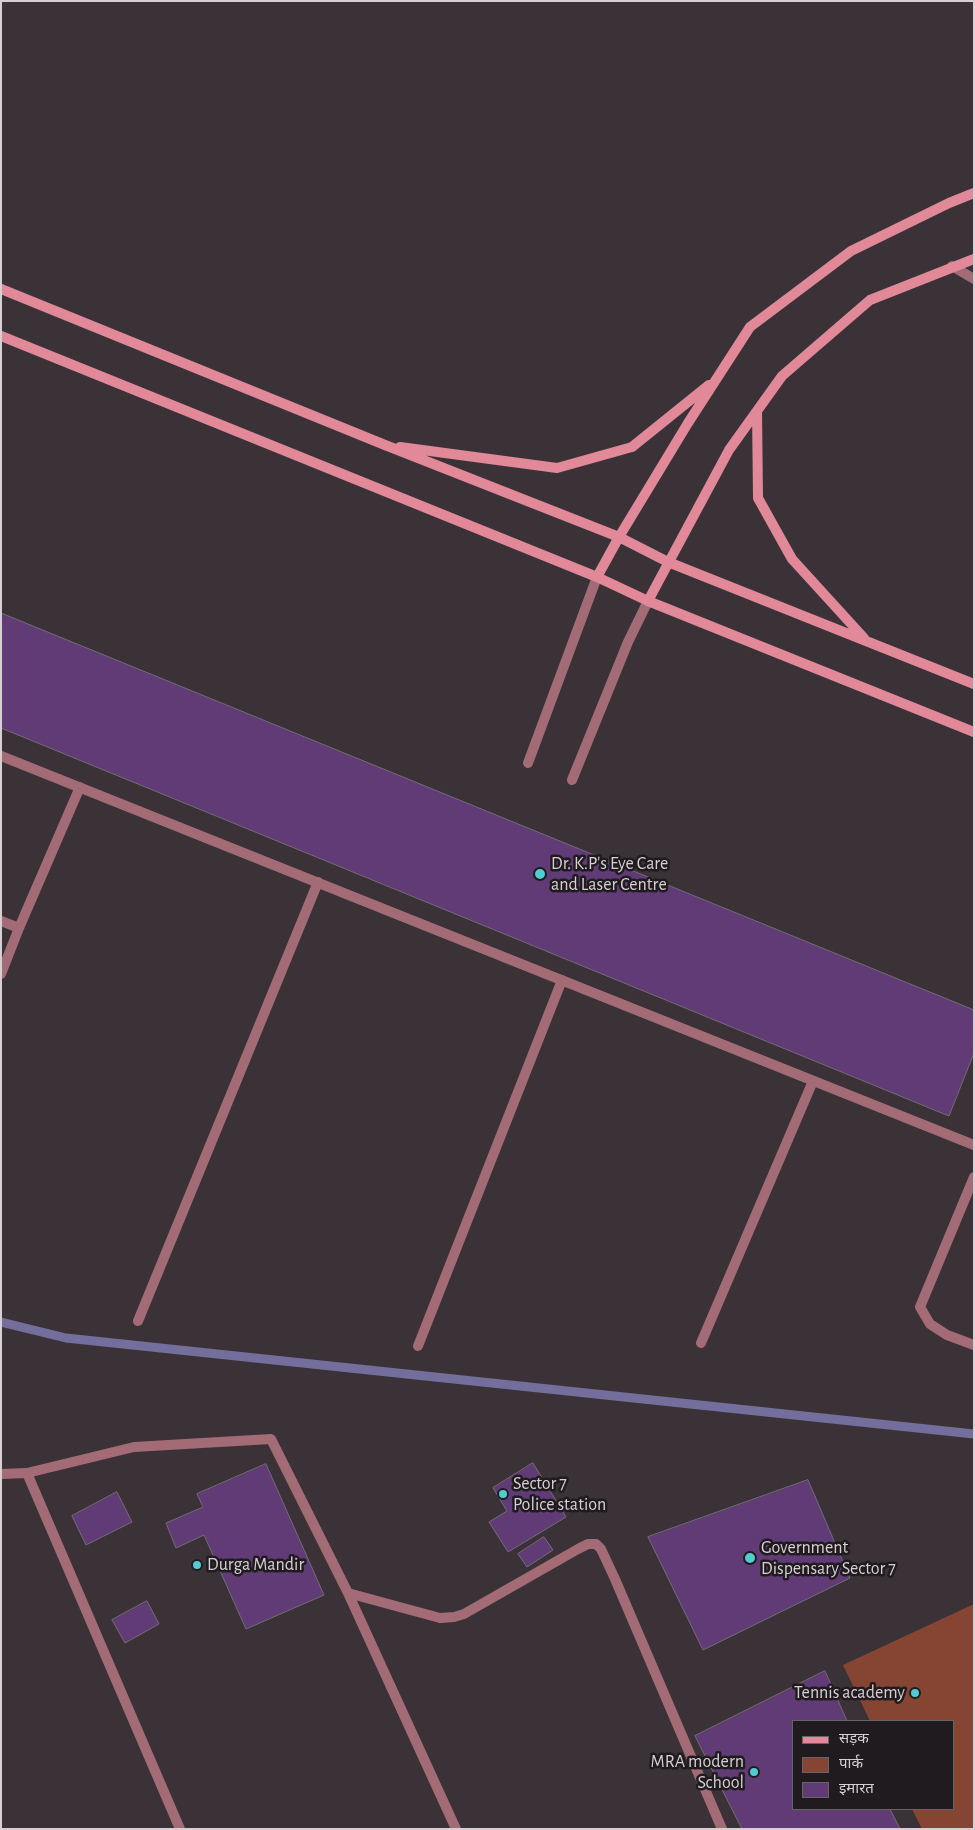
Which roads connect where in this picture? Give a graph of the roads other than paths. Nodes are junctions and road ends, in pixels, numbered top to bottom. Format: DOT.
graph roads {
  1 [pos="974,193"];
  2 [pos="974,259"];
  3 [pos="952,266"];
  4 [pos="974,279"];
  5 [pos="1,289"];
  6 [pos="1,336"];
  7 [pos="718,378"];
  8 [pos="757,411"];
  9 [pos="385,445"];
  10 [pos="619,537"];
  11 [pos="668,562"];
  12 [pos="597,577"];
  13 [pos="648,601"];
  14 [pos="866,640"];
  15 [pos="974,684"];
  16 [pos="974,732"];
  17 [pos="1,756"];
  18 [pos="528,763"];
  19 [pos="572,780"];
  20 [pos="80,787"];
  21 [pos="318,882"];
  22 [pos="1,921"];
  23 [pos="19,928"];
  24 [pos="1,974"];
  25 [pos="562,980"];
  26 [pos="813,1081"];
  27 [pos="974,1145"];
  28 [pos="974,1177"];
  29 [pos="138,1321"];
  30 [pos="701,1343"];
  31 [pos="974,1345"];
  32 [pos="418,1346"];
  33 [pos="27,1473"];
  34 [pos="1,1474"];
  35 [pos="348,1593"];
  36 [pos="180,1829"];
  37 [pos="456,1829"];
  38 [pos="722,1829"];
  1 -- 7 [label="main road"];
  2 -- 3 [label="main road"];
  3 -- 4 [label="street"];
  3 -- 8 [label="main road"];
  5 -- 9 [label="main road"];
  6 -- 12 [label="main road"];
  7 -- 9 [label="main road"];
  7 -- 10 [label="main road"];
  8 -- 11 [label="main road"];
  8 -- 14 [label="main road"];
  9 -- 10 [label="main road"];
  10 -- 11 [label="main road"];
  10 -- 12 [label="main road"];
  11 -- 13 [label="main road"];
  11 -- 14 [label="main road"];
  12 -- 13 [label="main road"];
  12 -- 18 [label="street"];
  13 -- 16 [label="main road"];
  13 -- 19 [label="street"];
  14 -- 15 [label="main road"];
  17 -- 20 [label="street"];
  20 -- 21 [label="street"];
  20 -- 23 [label="street"];
  21 -- 25 [label="street"];
  21 -- 29 [label="street"];
  22 -- 23 [label="street"];
  23 -- 24 [label="street"];
  25 -- 26 [label="street"];
  25 -- 32 [label="street"];
  26 -- 27 [label="street"];
  26 -- 30 [label="street"];
  28 -- 31 [label="street"];
  33 -- 34 [label="street"];
  33 -- 35 [label="street"];
  33 -- 36 [label="street"];
  35 -- 37 [label="street"];
  35 -- 38 [label="street"];
}
